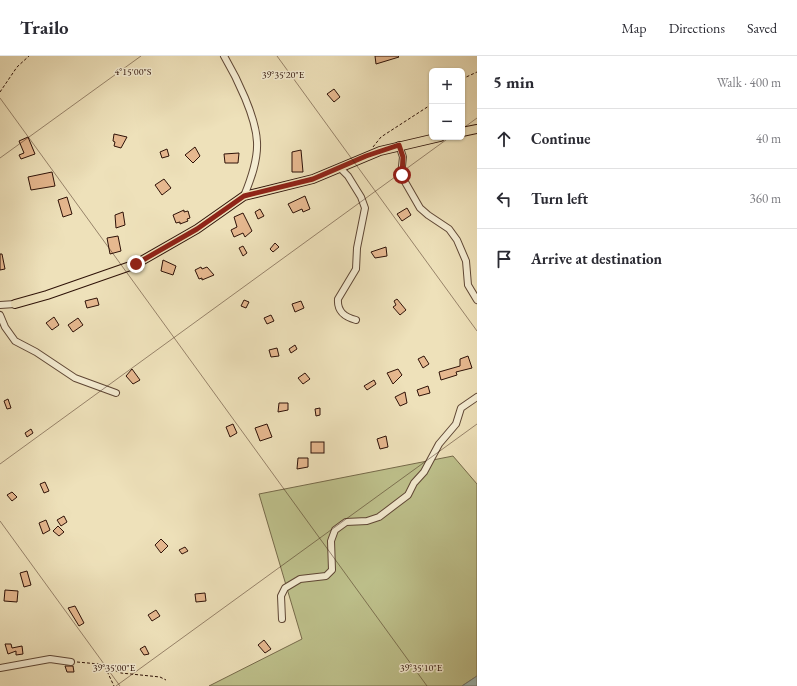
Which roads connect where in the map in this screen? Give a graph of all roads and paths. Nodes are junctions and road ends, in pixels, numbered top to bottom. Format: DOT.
graph roads {
  1 [pos="29,56"];
  2 [pos="224,56"];
  3 [pos="477,72"];
  4 [pos="465,78"];
  5 [pos="0,92"];
  6 [pos="429,106"];
  7 [pos="477,129"];
  8 [pos="465,131"];
  9 [pos="429,139"];
  10 [pos="399,145"];
  11 [pos="366,156"];
  12 [pos="340,168"];
  13 [pos="244,196"];
  14 [pos="477,300"];
  15 [pos="15,304"];
  16 [pos="0,305"];
  17 [pos="0,315"];
  18 [pos="356,320"];
  19 [pos="116,393"];
  20 [pos="477,397"];
  21 [pos="282,619"];
  22 [pos="71,662"];
  23 [pos="105,666"];
  24 [pos="0,668"];
  25 [pos="166,680"];
  26 [pos="114,686"];
  1 -- 5 [label="path"];
  2 -- 13 [label="street"];
  3 -- 4 [label="path"];
  6 -- 11 [label="path"];
  7 -- 8 [label="main road"];
  9 -- 10 [label="main road"];
  10 -- 11 [label="main road"];
  10 -- 14 [label="street"];
  11 -- 12 [label="main road"];
  12 -- 13 [label="main road"];
  12 -- 18 [label="street"];
  13 -- 15 [label="main road"];
  15 -- 16 [label="street"];
  17 -- 19 [label="street"];
  20 -- 21 [label="street"];
  22 -- 23 [label="path"];
  22 -- 24 [label="street"];
  23 -- 25 [label="path"];
  23 -- 26 [label="path"];
}
